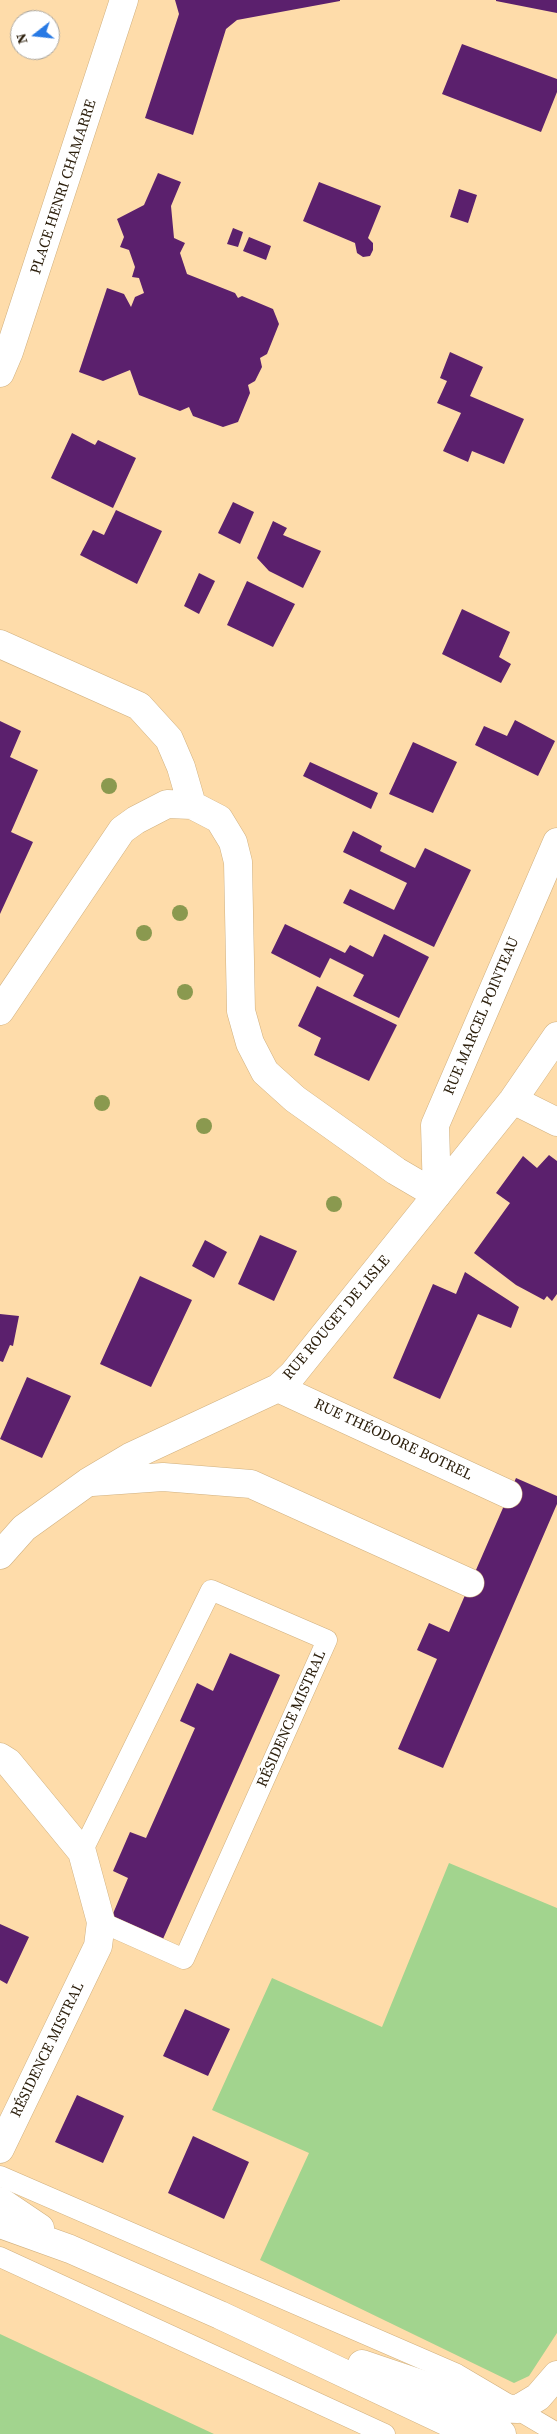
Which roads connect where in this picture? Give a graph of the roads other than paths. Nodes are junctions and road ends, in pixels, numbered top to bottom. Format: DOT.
graph roads {
  1 [pos="124,0"];
  2 [pos="0,373"];
  3 [pos="0,644"];
  4 [pos="192,805"];
  5 [pos="557,842"];
  6 [pos="0,1011"];
  7 [pos="557,1036"];
  8 [pos="512,1100"];
  9 [pos="557,1122"];
  10 [pos="436,1195"];
  11 [pos="278,1388"];
  12 [pos="88,1482"];
  13 [pos="508,1494"];
  14 [pos="0,1555"];
  15 [pos="470,1583"];
  16 [pos="3,1764"];
  17 [pos="82,1852"];
  18 [pos="101,1922"];
  19 [pos="0,2149"];
  20 [pos="0,2176"];
  21 [pos="0,2201"];
  22 [pos="0,2224"];
  23 [pos="70,2249"];
  24 [pos="0,2257"];
  25 [pos="220,2315"];
  26 [pos="557,2375"];
  27 [pos="518,2409"];
  28 [pos="446,2419"];
  29 [pos="557,2433"];
  30 [pos="384,2434"];
  31 [pos="473,2434"];
  32 [pos="502,2434"];
  1 -- 2 [label="street, PLACE HENRI CHAMARRE"];
  3 -- 4 [label="street"];
  4 -- 6 [label="street"];
  4 -- 10 [label="street"];
  5 -- 10 [label="street, RUE MARCEL POINTEAU"];
  7 -- 8 [label="street, RUE ROUGET DE LISLE"];
  8 -- 9 [label="street"];
  8 -- 10 [label="street, RUE ROUGET DE LISLE"];
  10 -- 11 [label="street, RUE ROUGET DE LISLE"];
  11 -- 12 [label="street, RUE ROUGET DE LISLE"];
  11 -- 13 [label="street, RUE THÉODORE BOTREL"];
  12 -- 14 [label="street, RUE ROUGET DE LISLE"];
  12 -- 15 [label="street"];
  16 -- 17 [label="street, RÉSIDENCE MISTRAL"];
  17 -- 18 [label="street, RÉSIDENCE MISTRAL"];
  17 -- 18 [label="lane, RÉSIDENCE MISTRAL"];
  18 -- 19 [label="street, RÉSIDENCE MISTRAL"];
  20 -- 27 [label="lane"];
  21 -- 23 [label="street"];
  22 -- 23 [label="street"];
  23 -- 25 [label="street"];
  24 -- 30 [label="lane"];
  25 -- 27 [label="street"];
  25 -- 28 [label="street"];
  26 -- 27 [label="street"];
  27 -- 29 [label="lane"];
  28 -- 31 [label="street"];
  28 -- 32 [label="street"];
}
